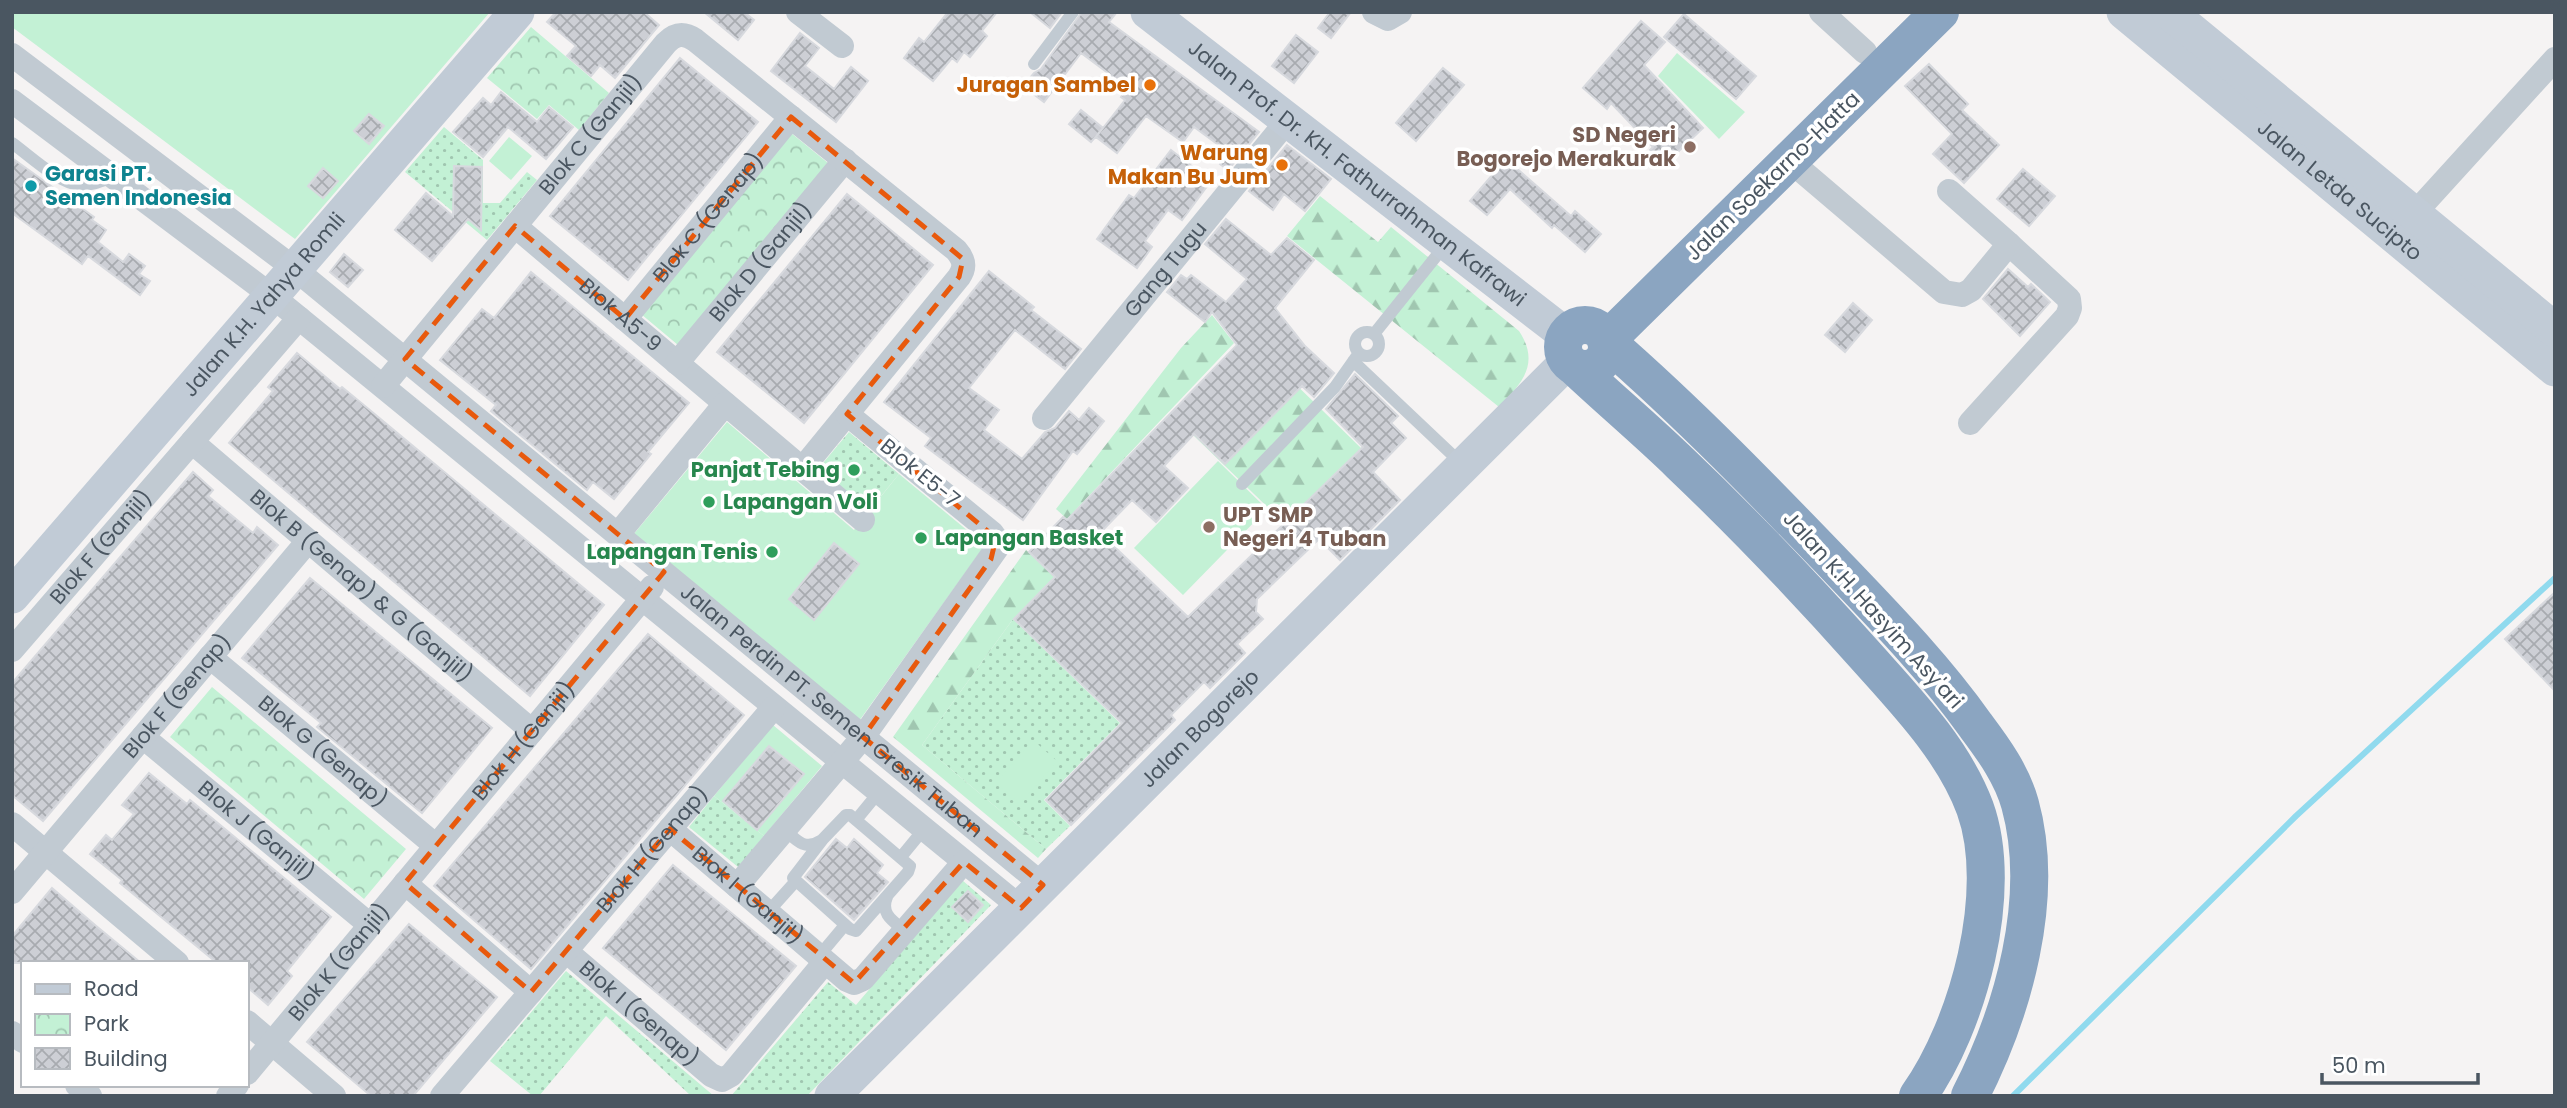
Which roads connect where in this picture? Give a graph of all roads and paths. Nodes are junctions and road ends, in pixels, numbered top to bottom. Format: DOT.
graph roads {
  1 [pos="517,12"];
  2 [pos="798,12"];
  3 [pos="1073,12"];
  4 [pos="1374,12"];
  5 [pos="1400,12"];
  6 [pos="1821,12"];
  7 [pos="1906,12"];
  8 [pos="1940,12"];
  9 [pos="2124,12"];
  10 [pos="2169,12"];
  11 [pos="1163,16"];
  12 [pos="842,46"];
  13 [pos="1865,52"];
  14 [pos="12,55"];
  15 [pos="2555,58"];
  16 [pos="1034,64"];
  17 [pos="12,101"];
  18 [pos="85,110"];
  19 [pos="791,117"];
  20 [pos="1288,120"];
  21 [pos="63,139"];
  22 [pos="12,143"];
  23 [pos="845,160"];
  24 [pos="1771,166"];
  25 [pos="113,177"];
  26 [pos="1949,191"];
  27 [pos="2414,214"];
  28 [pos="514,226"];
  29 [pos="258,241"];
  30 [pos="1447,242"];
  31 [pos="2009,244"];
  32 [pos="236,269"];
  33 [pos="295,269"];
  34 [pos="272,296"];
  35 [pos="340,305"];
  36 [pos="625,319"];
  37 [pos="308,326"];
  38 [pos="2555,330"];
  39 [pos="1374,334"];
  40 [pos="1580,345"];
  41 [pos="1356,357"];
  42 [pos="405,359"];
  43 [pos="677,363"];
  44 [pos="2553,365"];
  45 [pos="383,386"];
  46 [pos="725,404"];
  47 [pos="847,414"];
  48 [pos="1044,418"];
  49 [pos="1970,423"];
  50 [pos="192,442"];
  51 [pos="1464,466"];
  52 [pos="802,468"];
  53 [pos="1242,484"];
  54 [pos="863,520"];
  55 [pos="618,534"];
  56 [pos="308,541"];
  57 [pos="664,572"];
  58 [pos="12,596"];
  59 [pos="642,599"];
  60 [pos="12,650"];
  61 [pos="210,657"];
  62 [pos="774,707"];
  63 [pos="532,731"];
  64 [pos="143,737"];
  65 [pos="863,737"];
  66 [pos="842,762"];
  67 [pos="879,792"];
  68 [pos="856,820"];
  69 [pos="12,824"];
  70 [pos="670,829"];
  71 [pos="924,829"];
  72 [pos="785,830"];
  73 [pos="823,839"];
  74 [pos="436,846"];
  75 [pos="46,852"];
  76 [pos="901,857"];
  77 [pos="964,862"];
  78 [pos="795,882"];
  79 [pos="405,883"];
  80 [pos="737,886"];
  81 [pos="12,892"];
  82 [pos="889,894"];
  83 [pos="1032,896"];
  84 [pos="768,912"];
  85 [pos="370,925"];
  86 [pos="845,925"];
  87 [pos="905,931"];
  88 [pos="566,951"];
  89 [pos="822,959"];
  90 [pos="175,961"];
  91 [pos="1973,967"];
  92 [pos="2016,978"];
  93 [pos="531,992"];
  94 [pos="248,1023"];
  95 [pos="272,1043"];
  96 [pos="248,1072"];
  97 [pos="334,1096"];
  98 [pos="442,1096"];
  99 [pos="832,1096"];
  100 [pos="1917,1096"];
  101 [pos="1970,1096"];
  1 -- 33 [label="street, Jalan K.H. Yahya Romli"];
  2 -- 12 [label="street"];
  3 -- 16 [label="lane"];
  4 -- 5 [label="street"];
  6 -- 13 [label="street"];
  7 -- 13 [label="highway, Jalan Soekarno-Hatta"];
  8 -- 24 [label="highway, Jalan Soekarno-Hatta"];
  9 -- 44 [label="street, Jalan Letda Sucipto"];
  10 -- 27 [label="street, Jalan Letda Sucipto"];
  11 -- 20 [label="street, Jalan Prof. Dr. KH. Fathurrahman Kafrawi"];
  13 -- 24 [label="highway, Jalan Soekarno-Hatta"];
  14 -- 18 [label="street, Jalan Perdin PT. Semen Gresik Tuban"];
  15 -- 27 [label="street"];
  17 -- 21 [label="street, Jalan Perdin PT. Semen Gresik Tuban"];
  18 -- 21 [label="street"];
  18 -- 29 [label="street, Jalan Perdin PT. Semen Gresik Tuban"];
  19 -- 23 [label="street"];
  19 -- 28 [label="street, Blok C (Ganjil)"];
  19 -- 36 [label="street, Blok C (Genap)"];
  20 -- 30 [label="street, Jalan Prof. Dr. KH. Fathurrahman Kafrawi"];
  20 -- 48 [label="street, Gang Tugu"];
  21 -- 25 [label="street, Jalan Perdin PT. Semen Gresik Tuban"];
  22 -- 25 [label="lane"];
  23 -- 43 [label="street, Blok D (Ganjil)"];
  23 -- 47 [label="street"];
  24 -- 31 [label="street"];
  24 -- 40 [label="highway, Jalan Soekarno-Hatta"];
  25 -- 32 [label="street, Jalan Perdin PT. Semen Gresik Tuban"];
  26 -- 31 [label="street"];
  27 -- 38 [label="street, Jalan Letda Sucipto"];
  28 -- 36 [label="street, Blok A5-9"];
  28 -- 42 [label="street, Blok C (Ganjil)"];
  29 -- 32 [label="street"];
  29 -- 33 [label="street, Jalan Perdin PT. Semen Gresik Tuban"];
  30 -- 39 [label="lane"];
  30 -- 40 [label="street, Jalan Prof. Dr. KH. Fathurrahman Kafrawi"];
  31 -- 49 [label="street"];
  32 -- 34 [label="street, Jalan Perdin PT. Semen Gresik Tuban"];
  33 -- 34 [label="street, Jalan K.H. Yahya Romli"];
  33 -- 35 [label="street, Jalan Perdin PT. Semen Gresik Tuban"];
  34 -- 37 [label="street, Jalan Perdin PT. Semen Gresik Tuban"];
  34 -- 58 [label="street, Jalan K.H. Yahya Romli"];
  35 -- 37 [label="street, Blok F (Ganjil)"];
  35 -- 42 [label="street, Jalan Perdin PT. Semen Gresik Tuban"];
  36 -- 43 [label="street, Blok A5-9"];
  37 -- 45 [label="street, Jalan Perdin PT. Semen Gresik Tuban"];
  37 -- 50 [label="street, Blok F (Ganjil)"];
  39 -- 41 [label="lane"];
  39 -- 41 [label="lane"];
  40 -- 51 [label="street, Jalan Bogorejo"];
  40 -- 91 [label="highway, Jalan K.H. Hasyim Asy'ari"];
  40 -- 92 [label="highway, Jalan K.H. Hasyim Asy'ari"];
  41 -- 51 [label="lane"];
  41 -- 53 [label="lane"];
  42 -- 45 [label="street, Blok C (Ganjil)"];
  42 -- 55 [label="street, Jalan Perdin PT. Semen Gresik Tuban"];
  43 -- 46 [label="street, Blok A5-9"];
  45 -- 59 [label="street, Jalan Perdin PT. Semen Gresik Tuban"];
  46 -- 52 [label="street, Blok A5-9"];
  46 -- 55 [label="street"];
  47 -- 52 [label="street"];
  47 -- 65 [label="street, Blok E5-7"];
  50 -- 56 [label="street, Blok B (Genap) & G (Ganjil)"];
  50 -- 60 [label="street, Blok F (Ganjil)"];
  51 -- 83 [label="street, Jalan Bogorejo"];
  52 -- 54 [label="street, Blok A5-9"];
  55 -- 57 [label="street, Jalan Perdin PT. Semen Gresik Tuban"];
  56 -- 61 [label="street, Blok F (Genap)"];
  56 -- 63 [label="street, Blok B (Genap) & G (Ganjil)"];
  57 -- 59 [label="street, Blok H (Ganjil)"];
  57 -- 65 [label="street, Jalan Perdin PT. Semen Gresik Tuban"];
  59 -- 62 [label="street, Jalan Perdin PT. Semen Gresik Tuban"];
  59 -- 63 [label="street, Blok H (Ganjil)"];
  61 -- 64 [label="street, Blok F (Genap)"];
  61 -- 74 [label="street, Blok G (Genap)"];
  62 -- 66 [label="street, Jalan Perdin PT. Semen Gresik Tuban"];
  62 -- 70 [label="street, Blok H (Genap)"];
  63 -- 74 [label="street, Blok H (Ganjil)"];
  64 -- 75 [label="street, Blok F (Genap)"];
  64 -- 85 [label="street, Blok J (Ganjil)"];
  65 -- 66 [label="street"];
  65 -- 83 [label="street, Jalan Perdin PT. Semen Gresik Tuban"];
  66 -- 67 [label="street, Jalan Perdin PT. Semen Gresik Tuban"];
  66 -- 72 [label="street"];
  67 -- 68 [label="lane"];
  67 -- 71 [label="street, Jalan Perdin PT. Semen Gresik Tuban"];
  68 -- 73 [label="lane"];
  68 -- 76 [label="lane"];
  69 -- 75 [label="street"];
  70 -- 80 [label="street, Blok I (Ganjil)"];
  70 -- 88 [label="street, Blok H (Genap)"];
  71 -- 76 [label="lane"];
  71 -- 77 [label="street, Jalan Perdin PT. Semen Gresik Tuban"];
  72 -- 73 [label="lane"];
  72 -- 80 [label="street"];
  73 -- 78 [label="lane"];
  74 -- 79 [label="street, Blok H (Ganjil)"];
  75 -- 81 [label="street, Blok F (Genap)"];
  75 -- 90 [label="street"];
  76 -- 82 [label="lane"];
  77 -- 83 [label="street, Jalan Perdin PT. Semen Gresik Tuban"];
  77 -- 87 [label="street"];
  78 -- 84 [label="lane"];
  78 -- 86 [label="lane"];
  79 -- 85 [label="street, Blok K (Ganjil)"];
  79 -- 93 [label="street"];
  80 -- 84 [label="street, Blok I (Ganjil)"];
  82 -- 86 [label="lane"];
  82 -- 87 [label="lane"];
  83 -- 99 [label="street, Jalan Bogorejo"];
  84 -- 89 [label="street, Blok I (Ganjil)"];
  85 -- 95 [label="street, Blok K (Ganjil)"];
  86 -- 89 [label="lane"];
  87 -- 89 [label="street, Blok I (Ganjil)"];
  88 -- 89 [label="street, Blok I (Genap)"];
  88 -- 93 [label="street, Blok H (Genap)"];
  91 -- 92 [label="highway"];
  91 -- 100 [label="highway, Jalan K.H. Hasyim Asy'ari"];
  92 -- 101 [label="highway, Jalan K.H. Hasyim Asy'ari"];
  93 -- 98 [label="street, Blok H (Genap)"];
  94 -- 95 [label="street"];
  95 -- 96 [label="street, Blok K (Ganjil)"];
  95 -- 97 [label="street"];
}
